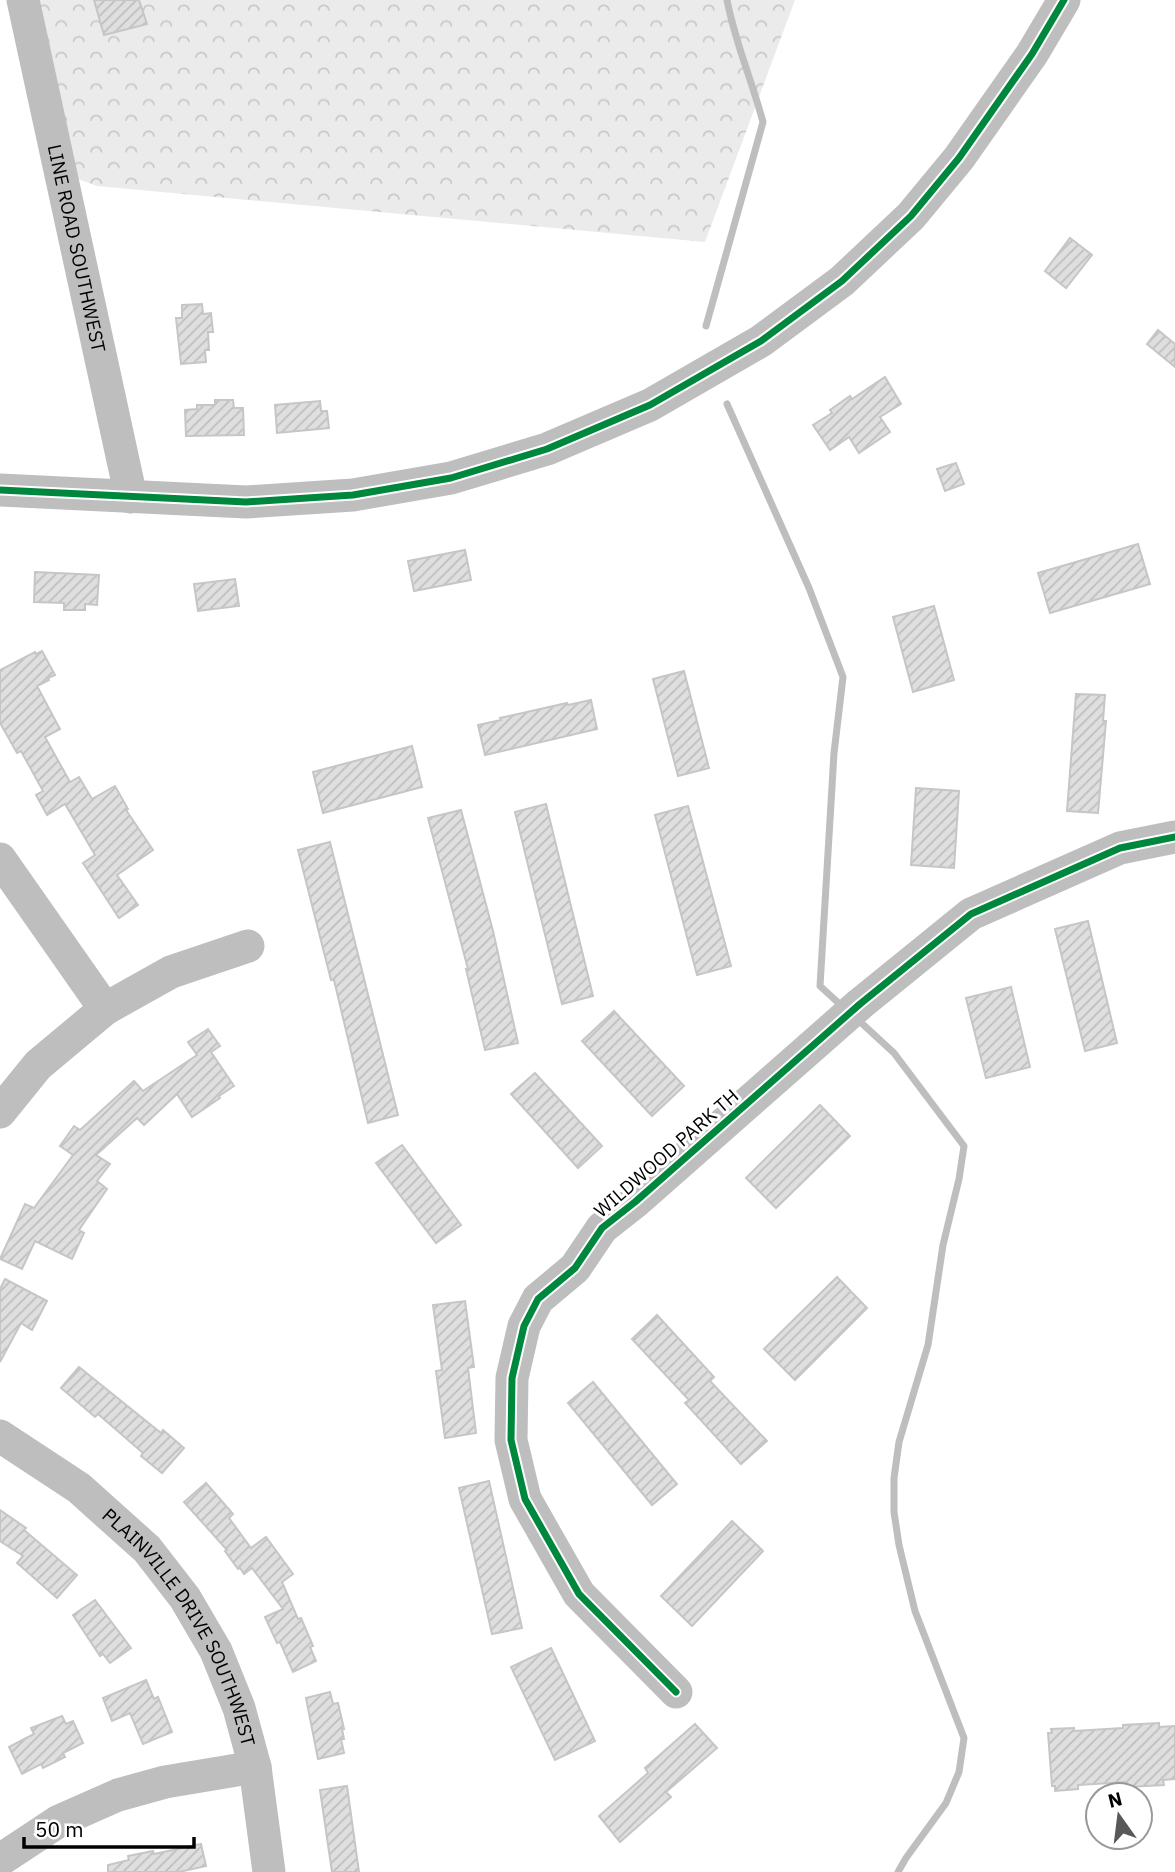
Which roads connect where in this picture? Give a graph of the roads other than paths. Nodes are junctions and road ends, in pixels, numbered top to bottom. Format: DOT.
graph roads {
  1 [pos="23,0"];
  2 [pos="1063,0"];
  3 [pos="0,490"];
  4 [pos="131,497"];
  5 [pos="1175,838"];
  6 [pos="0,859"];
  7 [pos="248,946"];
  8 [pos="105,1009"];
  9 [pos="0,1112"];
  10 [pos="0,1436"];
  11 [pos="676,1692"];
  12 [pos="255,1767"];
  13 [pos="0,1860"];
  14 [pos="269,1872"];
  1 -- 4 [label="street, LINE ROAD SOUTHWEST"];
  2 -- 4 [label="street"];
  3 -- 4 [label="street"];
  5 -- 11 [label="street, WILDWOOD PARK TH"];
  6 -- 8 [label="street"];
  7 -- 8 [label="street"];
  8 -- 9 [label="street"];
  10 -- 12 [label="street, PLAINVILLE DRIVE SOUTHWEST"];
  12 -- 13 [label="street"];
  12 -- 14 [label="street, PLAINVILLE DRIVE SOUTHWEST"];
}
